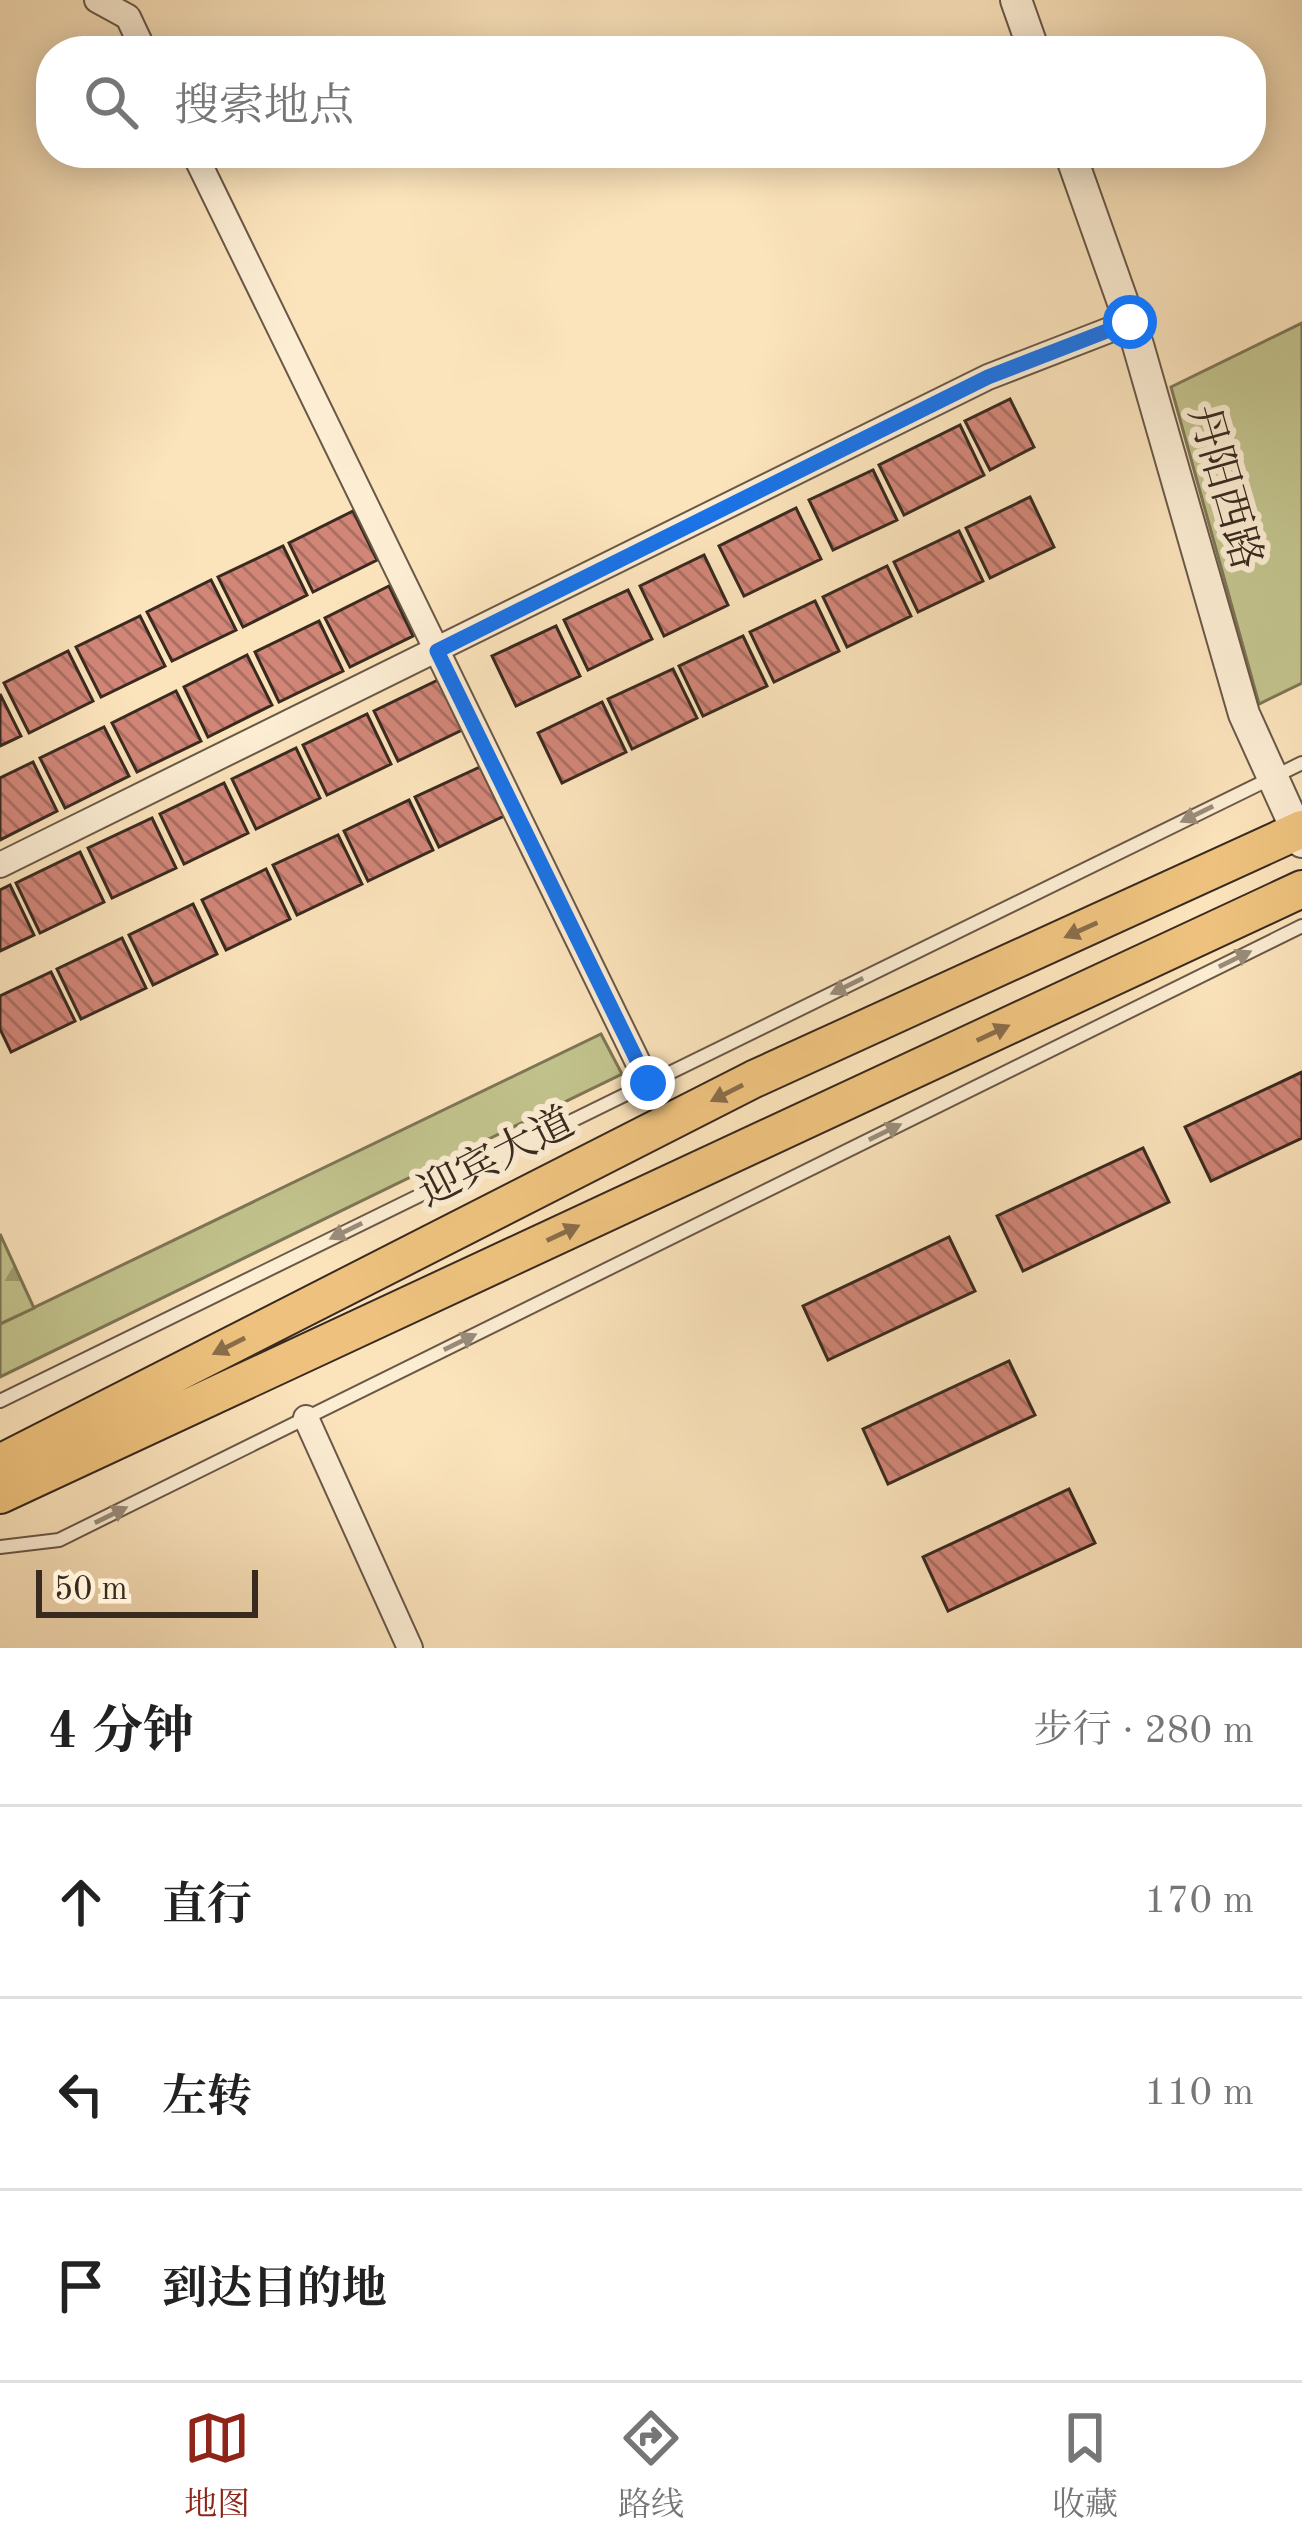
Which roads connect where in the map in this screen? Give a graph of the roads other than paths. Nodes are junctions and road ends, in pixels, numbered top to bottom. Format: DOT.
graph roads {
  1 [pos="97,0"];
  2 [pos="1016,0"];
  3 [pos="137,36"];
  4 [pos="1029,36"];
  5 [pos="201,168"];
  6 [pos="1075,168"];
  7 [pos="1130,322"];
  8 [pos="437,651"];
  9 [pos="1302,763"];
  10 [pos="1273,777"];
  11 [pos="1300,834"];
  12 [pos="0,865"];
  13 [pos="1302,889"];
  14 [pos="1302,926"];
  15 [pos="648,1083"];
  16 [pos="0,1401"];
  17 [pos="306,1418"];
  18 [pos="0,1463"];
  19 [pos="0,1495"];
  20 [pos="0,1547"];
  21 [pos="410,1648"];
  1 -- 3 [label="street"];
  2 -- 4 [label="street"];
  5 -- 8 [label="street"];
  6 -- 7 [label="street, 丹阳西路"];
  7 -- 8 [label="street"];
  7 -- 10 [label="street, 丹阳西路"];
  8 -- 12 [label="street"];
  8 -- 15 [label="street"];
  9 -- 10 [label="lane"];
  10 -- 11 [label="street, 丹阳西路"];
  10 -- 15 [label="lane, one-way"];
  11 -- 18 [label="main road, 迎宾大道, one-way"];
  19 -- 13 [label="main road, one-way"];
  17 -- 14 [label="lane, one-way"];
  15 -- 16 [label="lane, one-way"];
  20 -- 17 [label="lane, one-way"];
  17 -- 21 [label="street"];
}
